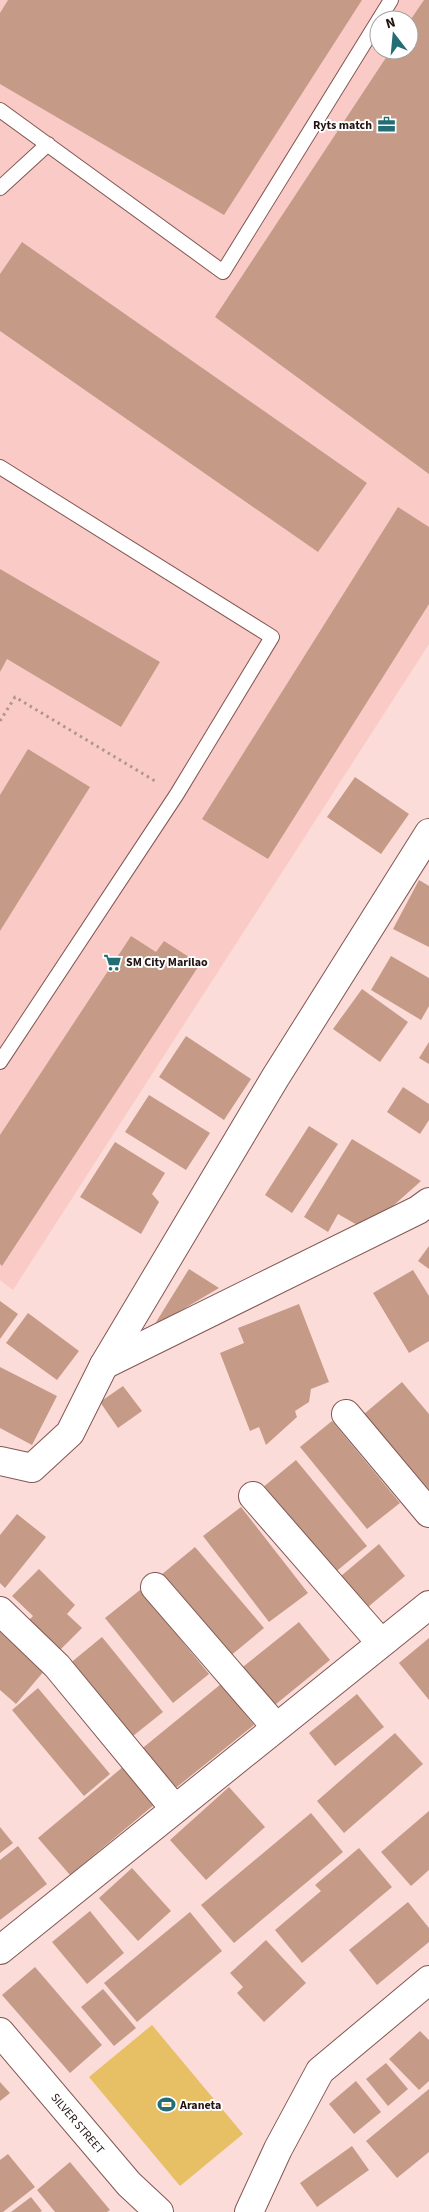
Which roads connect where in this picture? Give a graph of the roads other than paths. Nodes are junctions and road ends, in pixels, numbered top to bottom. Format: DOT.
graph roads {
  1 [pos="391,0"];
  2 [pos="0,110"];
  3 [pos="48,144"];
  4 [pos="0,188"];
  5 [pos="0,467"];
  6 [pos="429,833"];
  7 [pos="2,1056"];
  8 [pos="429,1202"];
  9 [pos="104,1365"];
  10 [pos="346,1414"];
  11 [pos="0,1461"];
  12 [pos="253,1496"];
  13 [pos="429,1513"];
  14 [pos="155,1587"];
  15 [pos="429,1605"];
  16 [pos="0,1612"];
  17 [pos="381,1643"];
  18 [pos="276,1727"];
  19 [pos="176,1808"];
  20 [pos="0,1950"];
  21 [pos="429,1980"];
  22 [pos="0,2032"];
  23 [pos="159,2212"];
  24 [pos="249,2212"];
  1 -- 3 [label="lane"];
  2 -- 3 [label="lane"];
  3 -- 4 [label="lane"];
  5 -- 7 [label="lane"];
  6 -- 9 [label="street"];
  8 -- 9 [label="street"];
  9 -- 11 [label="street"];
  10 -- 13 [label="street"];
  12 -- 17 [label="street"];
  14 -- 18 [label="street"];
  15 -- 17 [label="street"];
  16 -- 19 [label="street"];
  17 -- 18 [label="street"];
  18 -- 19 [label="street"];
  19 -- 20 [label="street"];
  21 -- 24 [label="street"];
  22 -- 23 [label="street, SILVER STREET"];
}
